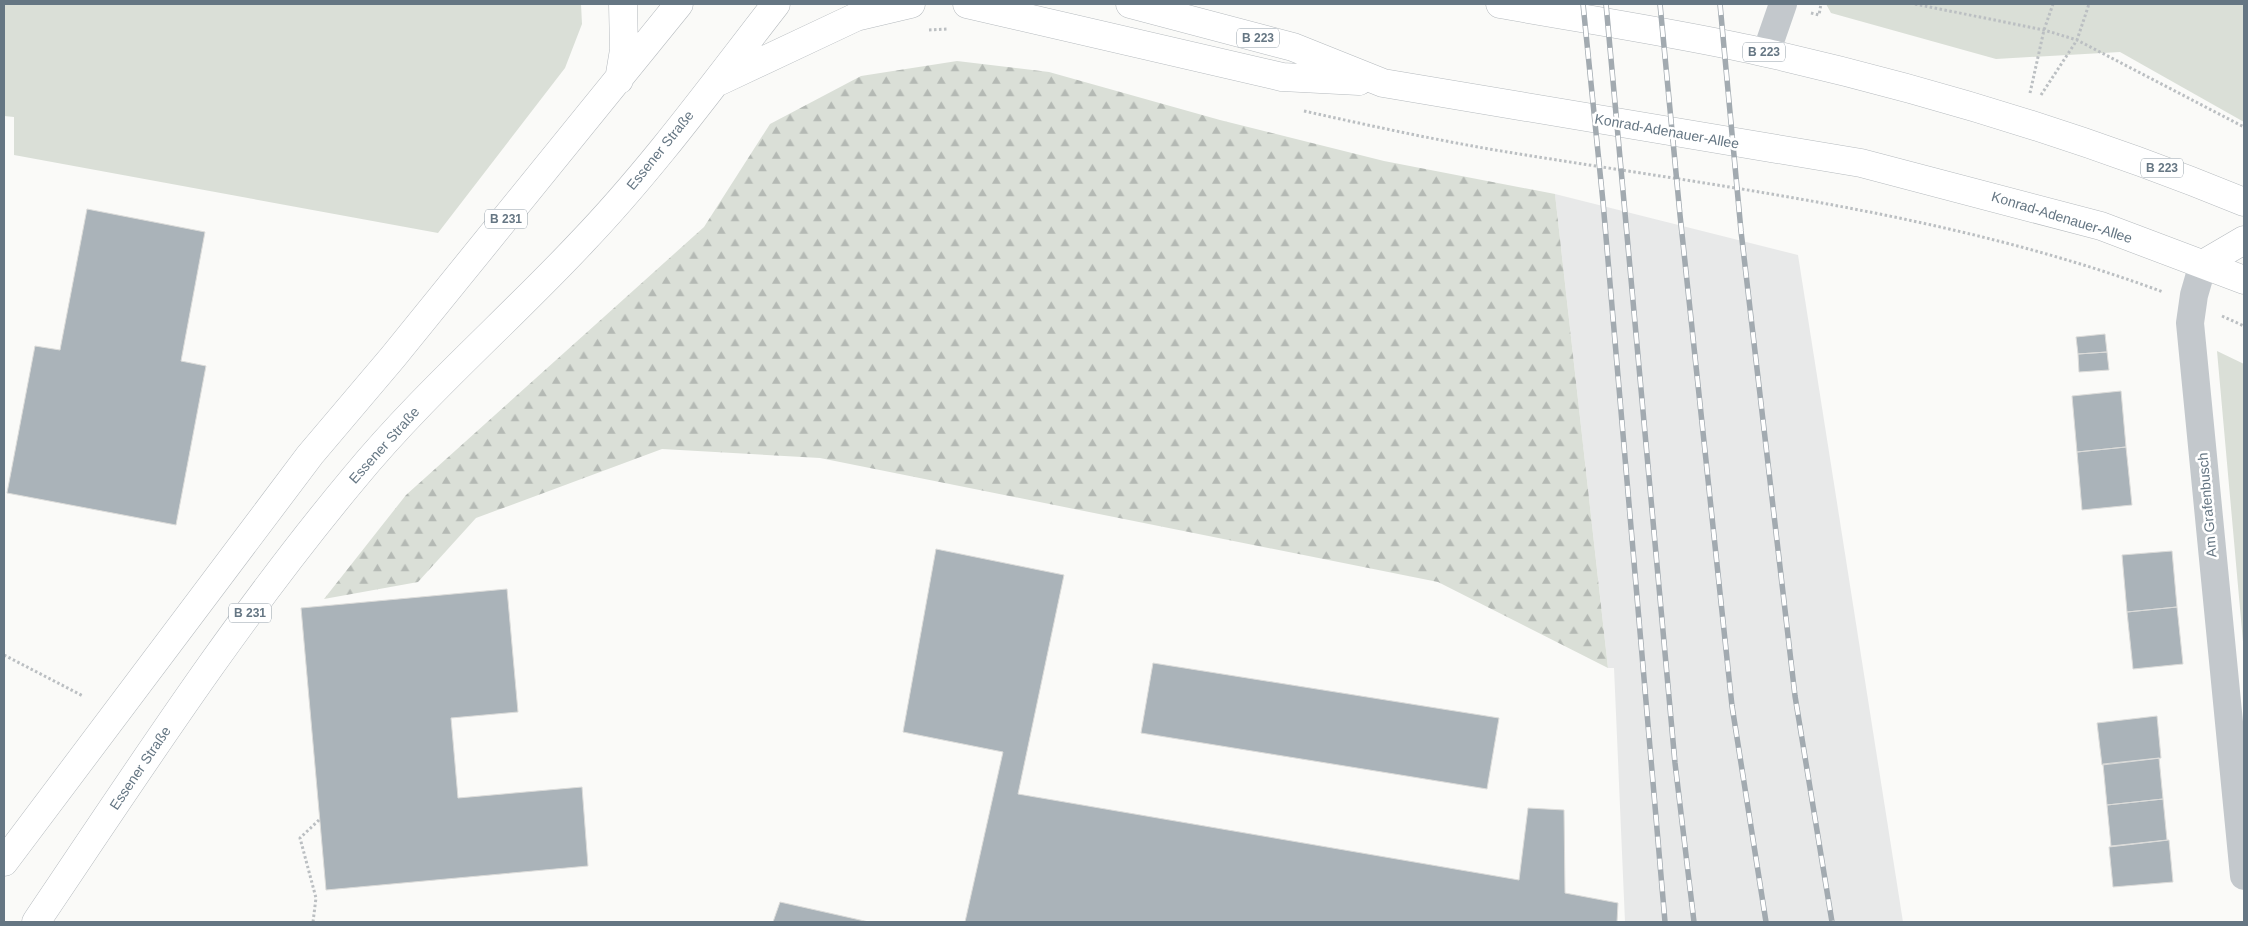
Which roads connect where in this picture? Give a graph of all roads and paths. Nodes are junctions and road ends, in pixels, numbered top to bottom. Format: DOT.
graph roads {
  1 [pos="623,4"];
  2 [pos="679,4"];
  3 [pos="776,4"];
  4 [pos="911,4"];
  5 [pos="967,4"];
  6 [pos="1130,4"];
  7 [pos="1500,4"];
  8 [pos="1783,4"];
  9 [pos="1821,4"];
  10 [pos="1915,4"];
  11 [pos="2053,4"];
  12 [pos="2089,4"];
  13 [pos="1820,15"];
  14 [pos="956,30"];
  15 [pos="2044,30"];
  16 [pos="920,32"];
  17 [pos="2077,40"];
  18 [pos="1766,53"];
  19 [pos="618,82"];
  20 [pos="714,83"];
  21 [pos="1383,83"];
  22 [pos="1299,110"];
  23 [pos="2023,123"];
  24 [pos="2244,127"];
  25 [pos="2244,202"];
  26 [pos="2244,240"];
  27 [pos="2203,264"];
  28 [pos="2244,280"];
  29 [pos="2193,304"];
  30 [pos="2244,326"];
  31 [pos="4,656"];
  32 [pos="83,696"];
  33 [pos="2238,749"];
  34 [pos="320,820"];
  35 [pos="4,862"];
  36 [pos="2244,876"];
  37 [pos="36,922"];
  38 [pos="313,922"];
  1 -- 19 [label="main road"];
  2 -- 19 [label="main road, B 231"];
  3 -- 20 [label="main road, Essener Straße / B 231"];
  4 -- 20 [label="main road"];
  5 -- 21 [label="main road"];
  6 -- 21 [label="main road, Konrad-Adenauer-Allee / B 223"];
  7 -- 18 [label="main road, B 223"];
  8 -- 18 [label="street"];
  9 -- 13 [label="path"];
  10 -- 15 [label="path"];
  11 -- 15 [label="path"];
  12 -- 17 [label="path"];
  14 -- 16 [label="path"];
  15 -- 17 [label="path"];
  15 -- 23 [label="path"];
  17 -- 23 [label="path"];
  17 -- 24 [label="path"];
  18 -- 23 [label="main road, B 223"];
  19 -- 35 [label="main road, B 231"];
  20 -- 37 [label="main road, Essener Straße / B 231"];
  21 -- 27 [label="main road, Konrad-Adenauer-Allee / B 223"];
  22 -- 29 [label="path"];
  23 -- 25 [label="main road, B 223"];
  26 -- 27 [label="main road"];
  27 -- 28 [label="main road, Konrad-Adenauer-Allee / B 223"];
  27 -- 29 [label="street, Am Grafenbusch"];
  29 -- 30 [label="path"];
  29 -- 33 [label="street, Am Grafenbusch"];
  31 -- 32 [label="path"];
  33 -- 36 [label="street, Am Grafenbusch"];
  34 -- 38 [label="path"];
}
